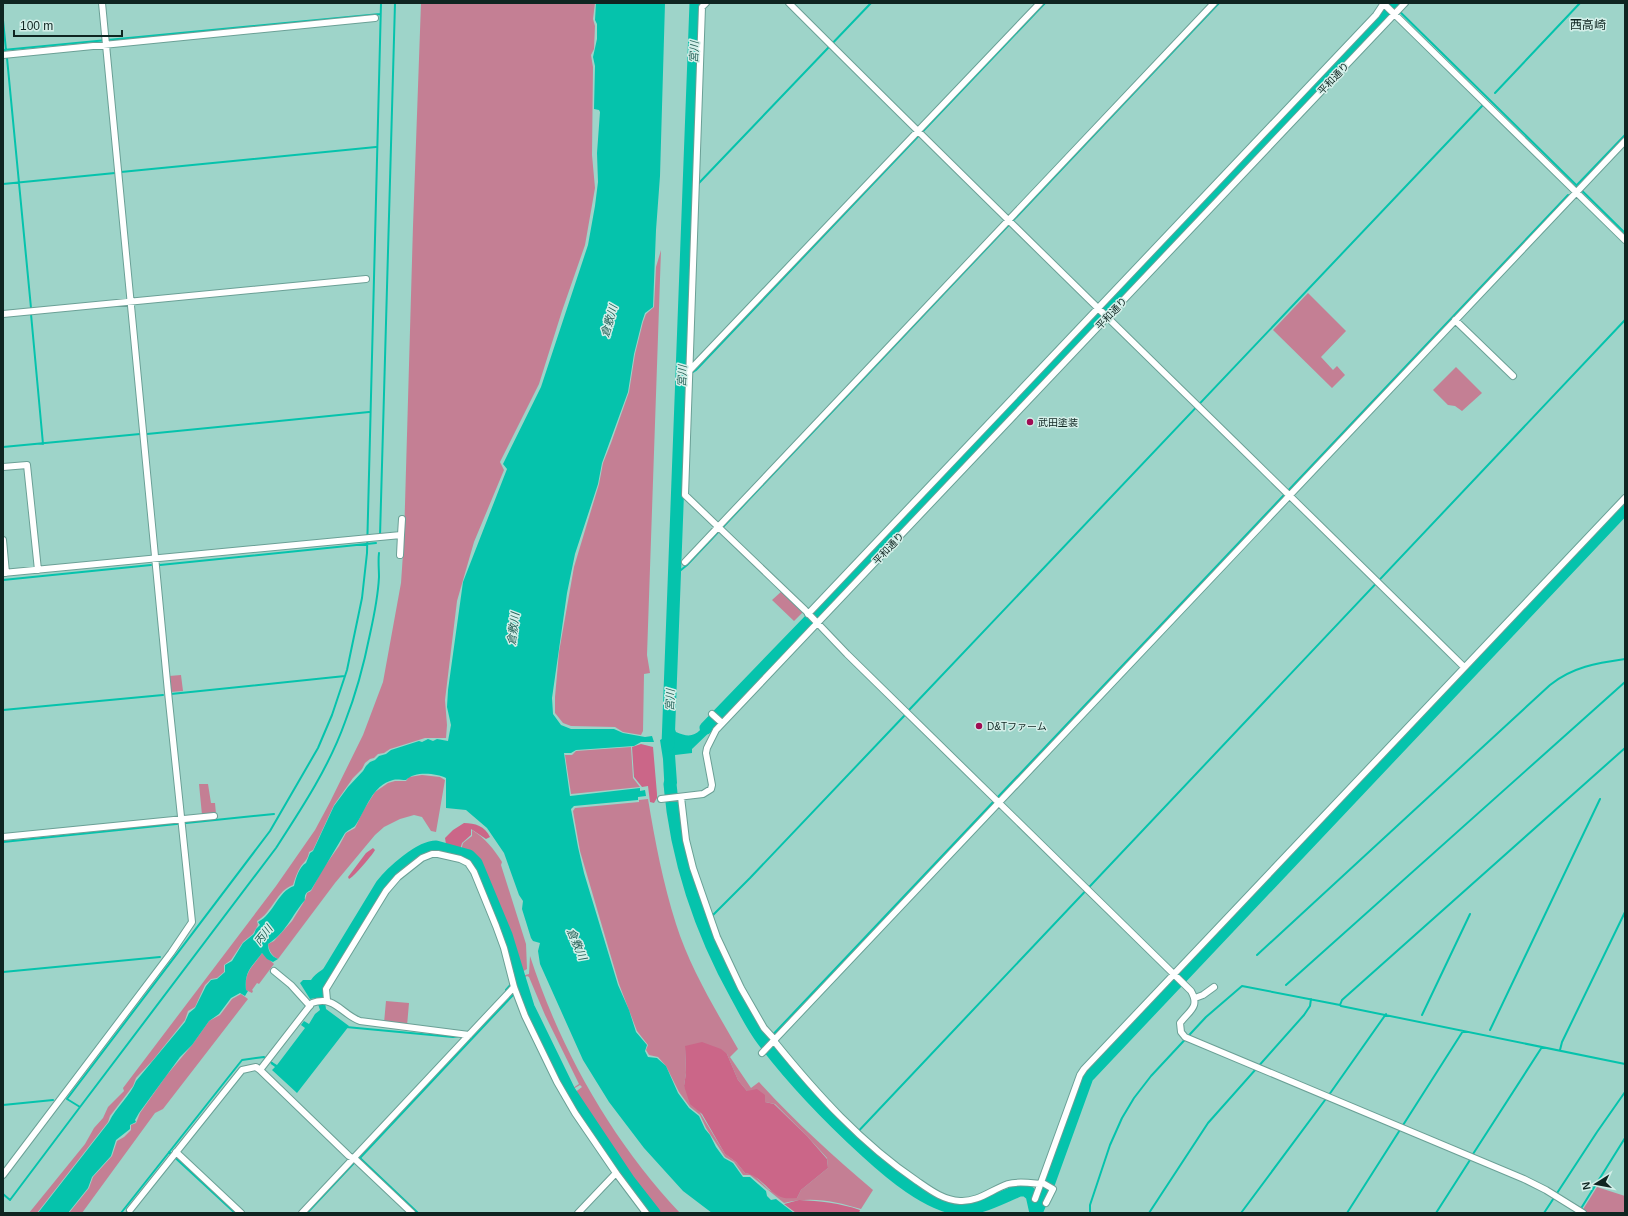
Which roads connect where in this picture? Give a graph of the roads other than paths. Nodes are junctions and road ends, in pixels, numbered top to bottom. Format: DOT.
graph roads {
  1 [pos="102,3"];
  2 [pos="706,3"];
  3 [pos="789,3"];
  4 [pos="1040,3"];
  5 [pos="1214,3"];
  6 [pos="1405,3"];
  7 [pos="1384,4"];
  8 [pos="1396,12"];
  9 [pos="375,18"];
  10 [pos="106,42"];
  11 [pos="3,55"];
  12 [pos="920,132"];
  13 [pos="1625,141"];
  14 [pos="1578,190"];
  15 [pos="1011,222"];
  16 [pos="1625,240"];
  17 [pos="366,278"];
  18 [pos="130,301"];
  19 [pos="1099,308"];
  20 [pos="3,314"];
  21 [pos="1107,315"];
  22 [pos="1455,320"];
  23 [pos="690,372"];
  24 [pos="1513,376"];
  25 [pos="3,467"];
  26 [pos="1288,493"];
  27 [pos="1625,498"];
  28 [pos="402,518"];
  29 [pos="720,529"];
  30 [pos="401,535"];
  31 [pos="3,540"];
  32 [pos="400,555"];
  33 [pos="155,558"];
  34 [pos="685,562"];
  35 [pos="38,570"];
  36 [pos="5,573"];
  37 [pos="808,615"];
  38 [pos="816,622"];
  39 [pos="1464,667"];
  40 [pos="713,715"];
  41 [pos="721,722"];
  42 [pos="679,797"];
  43 [pos="663,799"];
  44 [pos="997,800"];
  45 [pos="214,816"];
  46 [pos="181,822"];
  47 [pos="3,837"];
  48 [pos="274,971"];
  49 [pos="1175,975"];
  50 [pos="514,987"];
  51 [pos="1214,987"];
  52 [pos="1195,998"];
  53 [pos="326,1000"];
  54 [pos="310,1006"];
  55 [pos="469,1035"];
  56 [pos="774,1040"];
  57 [pos="763,1053"];
  58 [pos="260,1070"];
  59 [pos="174,1154"];
  60 [pos="353,1158"];
  61 [pos="616,1173"];
  62 [pos="3,1174"];
  63 [pos="1042,1183"];
  64 [pos="1035,1199"];
  65 [pos="1046,1203"];
  66 [pos="130,1210"];
  67 [pos="1581,1212"];
  68 [pos="242,1213"];
  69 [pos="302,1213"];
  70 [pos="412,1213"];
  71 [pos="578,1213"];
  72 [pos="646,1213"];
  1 -- 10 [label="street"];
  2 -- 23 [label="street"];
  3 -- 12 [label="street"];
  4 -- 12 [label="street"];
  5 -- 15 [label="street"];
  6 -- 8 [label="street, 平和通り"];
  7 -- 8 [label="street"];
  7 -- 19 [label="street"];
  8 -- 14 [label="street"];
  8 -- 21 [label="street, 平和通り"];
  9 -- 10 [label="street"];
  10 -- 11 [label="street"];
  10 -- 18 [label="street"];
  12 -- 15 [label="street"];
  12 -- 23 [label="street"];
  13 -- 14 [label="street"];
  14 -- 16 [label="street"];
  14 -- 22 [label="street"];
  15 -- 19 [label="street"];
  15 -- 29 [label="street"];
  17 -- 18 [label="street"];
  18 -- 20 [label="street"];
  18 -- 33 [label="street"];
  19 -- 21 [label="street"];
  19 -- 37 [label="street"];
  21 -- 26 [label="street"];
  21 -- 38 [label="street, 平和通り"];
  22 -- 24 [label="street"];
  22 -- 26 [label="street"];
  23 -- 29 [label="street"];
  25 -- 35 [label="street"];
  26 -- 39 [label="street"];
  26 -- 44 [label="street"];
  27 -- 39 [label="street"];
  28 -- 30 [label="street"];
  29 -- 34 [label="street"];
  29 -- 37 [label="street"];
  30 -- 32 [label="street"];
  30 -- 33 [label="street"];
  31 -- 36 [label="street"];
  33 -- 35 [label="street"];
  33 -- 46 [label="street"];
  35 -- 36 [label="street"];
  37 -- 38 [label="street"];
  38 -- 41 [label="street, 平和通り"];
  38 -- 44 [label="street"];
  39 -- 49 [label="street"];
  40 -- 41 [label="street"];
  41 -- 42 [label="street, 平和通り"];
  42 -- 43 [label="street"];
  42 -- 56 [label="street"];
  44 -- 49 [label="street"];
  44 -- 56 [label="street"];
  45 -- 46 [label="street"];
  46 -- 47 [label="street"];
  46 -- 62 [label="street"];
  48 -- 54 [label="street"];
  49 -- 52 [label="street"];
  49 -- 63 [label="street"];
  50 -- 53 [label="street"];
  50 -- 55 [label="street"];
  50 -- 61 [label="street"];
  51 -- 52 [label="street"];
  52 -- 67 [label="street"];
  53 -- 54 [label="street"];
  53 -- 55 [label="street"];
  54 -- 58 [label="street"];
  55 -- 60 [label="street"];
  56 -- 57 [label="street"];
  56 -- 63 [label="street"];
  58 -- 59 [label="street"];
  58 -- 60 [label="street"];
  59 -- 66 [label="street"];
  59 -- 68 [label="street"];
  60 -- 69 [label="street"];
  60 -- 70 [label="street"];
  61 -- 71 [label="street"];
  61 -- 72 [label="street"];
  63 -- 64 [label="street"];
  63 -- 65 [label="street"];
}
